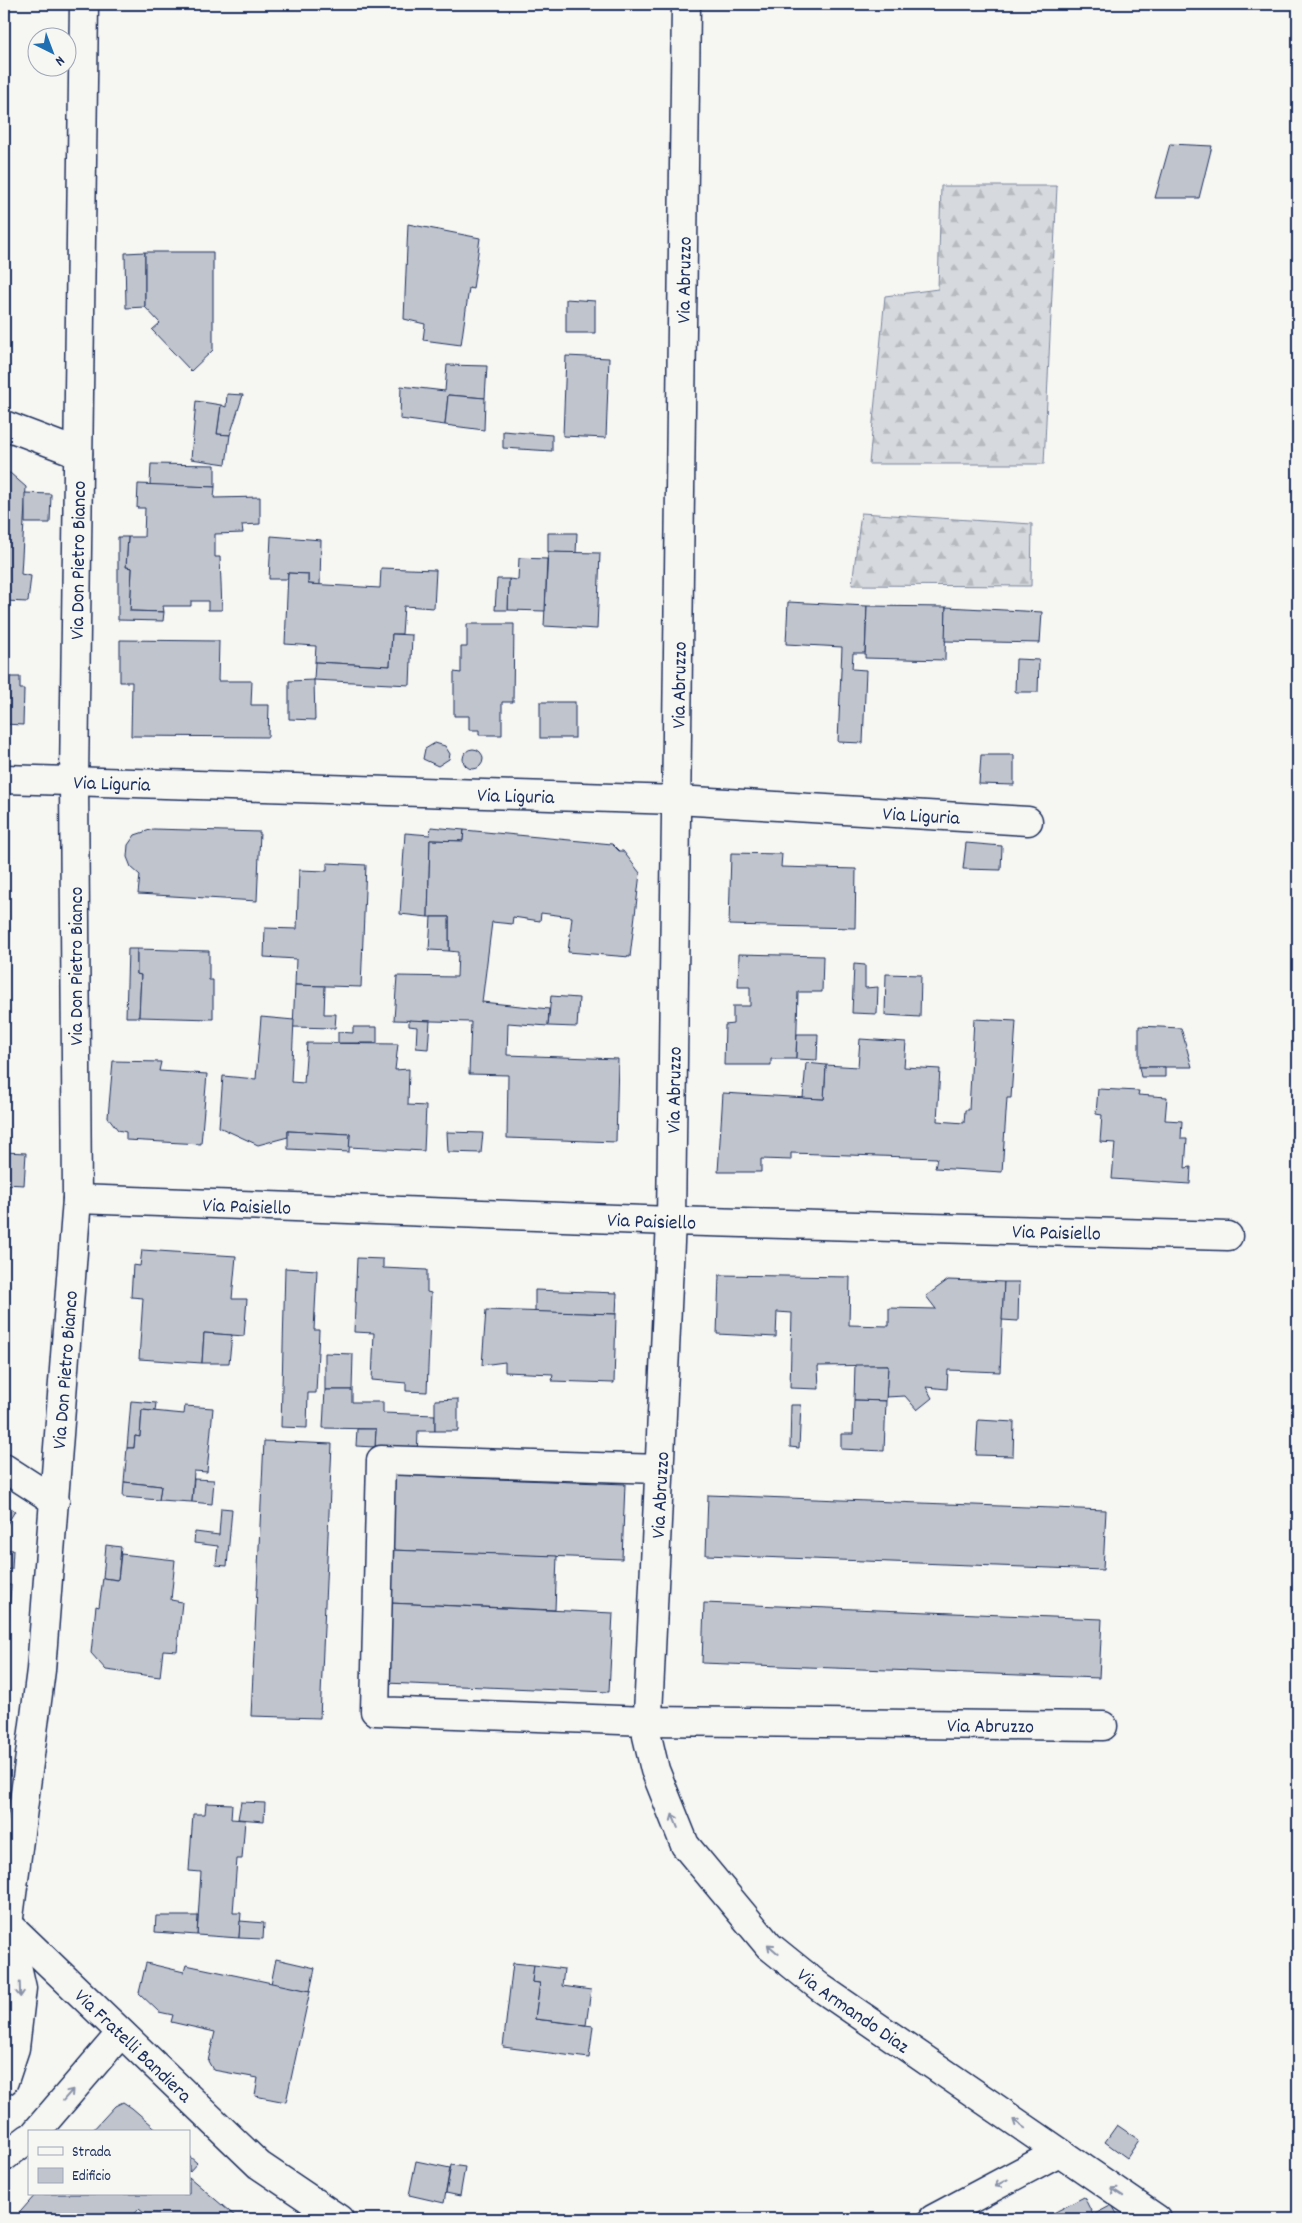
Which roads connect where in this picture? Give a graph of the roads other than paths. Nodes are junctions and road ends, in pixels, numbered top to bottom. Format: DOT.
graph roads {
  1 [pos="84,4"];
  2 [pos="686,4"];
  3 [pos="4,425"];
  4 [pos="78,453"];
  5 [pos="4,779"];
  6 [pos="74,781"];
  7 [pos="677,800"];
  8 [pos="1028,821"];
  9 [pos="77,1199"];
  10 [pos="671,1221"];
  11 [pos="1228,1236"];
  12 [pos="4,1468"];
  13 [pos="660,1469"];
  14 [pos="55,1500"];
  15 [pos="648,1721"];
  16 [pos="1103,1726"];
  17 [pos="6,1923"];
  18 [pos="121,2033"];
  19 [pos="4,2081"];
  20 [pos="38,2130"];
  21 [pos="28,2139"];
  22 [pos="1059,2152"];
  23 [pos="4,2157"];
  24 [pos="339,2219"];
  25 [pos="933,2219"];
  26 [pos="1157,2219"];
  1 -- 4 [label="street, Via Don Pietro Bianco"];
  2 -- 7 [label="street, Via Abruzzo"];
  3 -- 4 [label="street"];
  4 -- 6 [label="street, Via Don Pietro Bianco"];
  5 -- 6 [label="street, Via Liguria"];
  6 -- 7 [label="street, Via Liguria"];
  6 -- 9 [label="street, Via Don Pietro Bianco"];
  7 -- 8 [label="street, Via Liguria"];
  7 -- 10 [label="street, Via Abruzzo"];
  9 -- 10 [label="street, Via Paisiello"];
  9 -- 14 [label="street, Via Don Pietro Bianco"];
  10 -- 11 [label="street, Via Paisiello"];
  10 -- 13 [label="street, Via Abruzzo"];
  12 -- 14 [label="street"];
  13 -- 15 [label="street, Via Abruzzo"];
  13 -- 15 [label="street"];
  14 -- 17 [label="street, Via Don Pietro Bianco"];
  15 -- 16 [label="street, Via Abruzzo"];
  22 -- 15 [label="street, Via Armando Diaz, one-way"];
  17 -- 18 [label="street, Via Fratelli Bandiera"];
  17 -- 19 [label="street, Via Don Pietro Bianco, one-way"];
  20 -- 18 [label="street, one-way"];
  18 -- 24 [label="street, Via Fratelli Bandiera"];
  21 -- 23 [label="street"];
  22 -- 25 [label="street, one-way"];
  26 -- 22 [label="street, Via Armando Diaz, one-way"];
}
